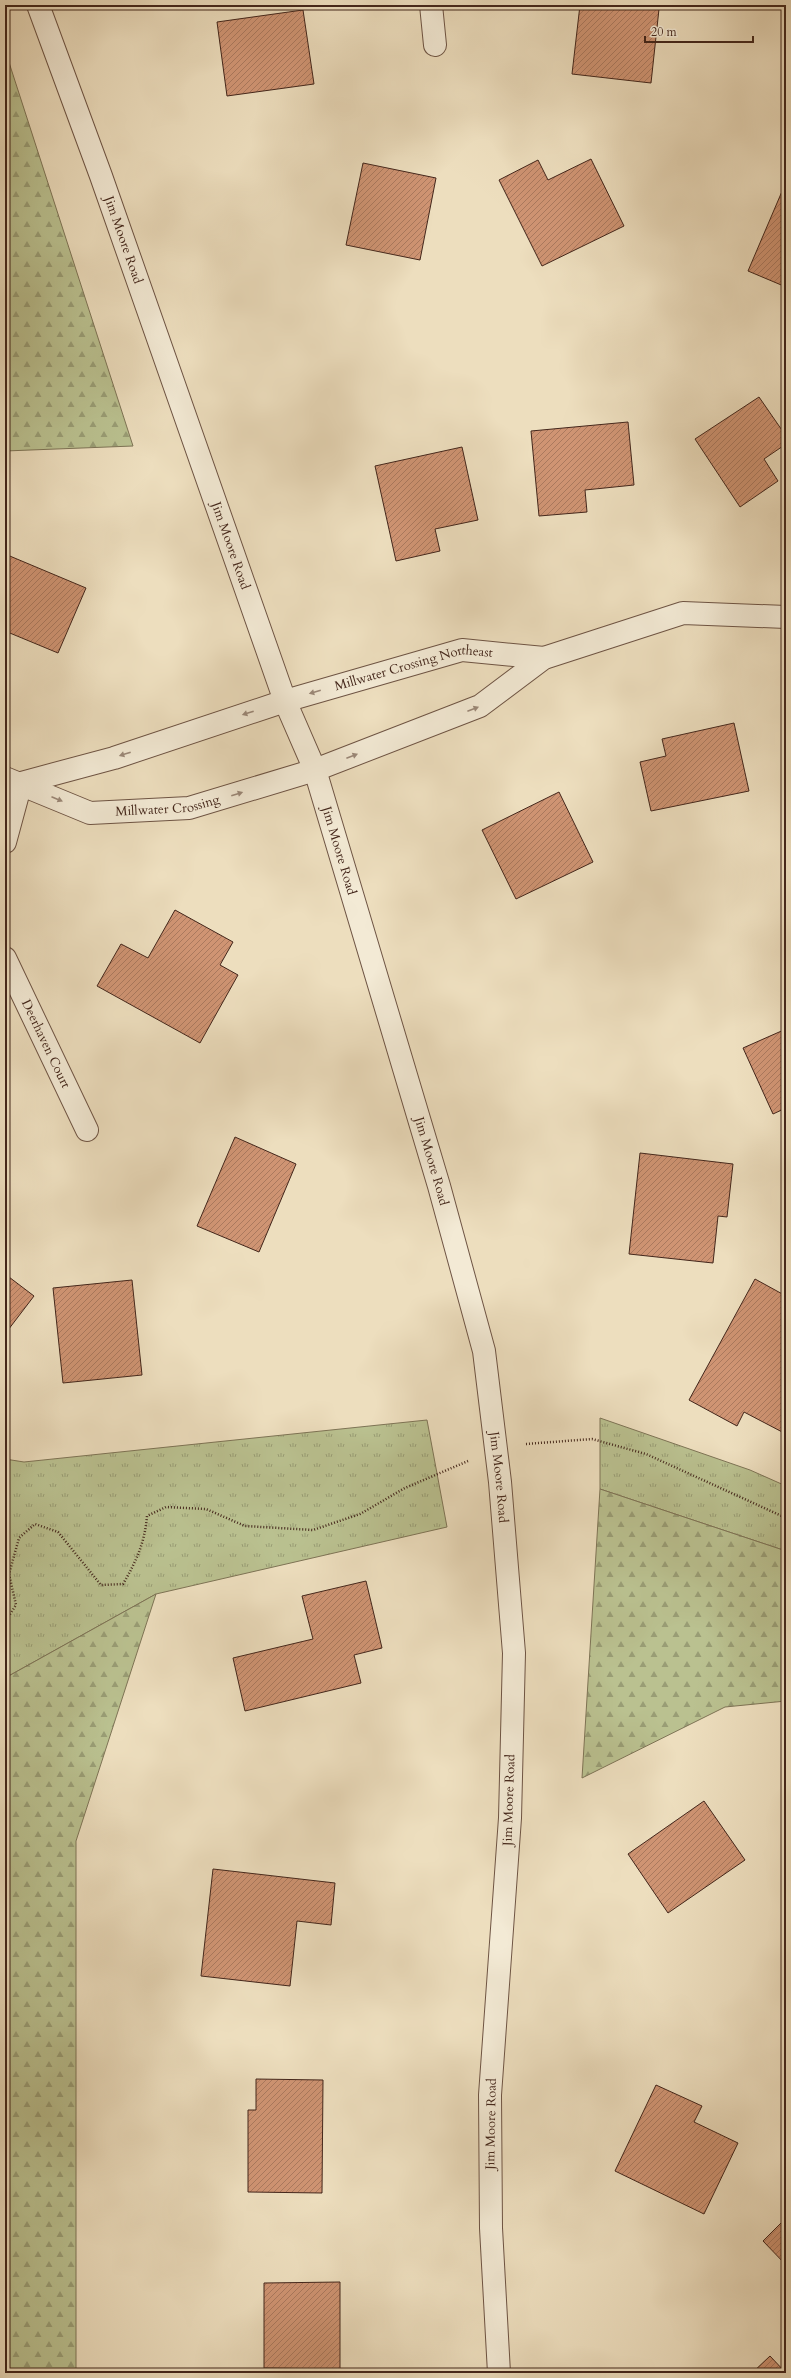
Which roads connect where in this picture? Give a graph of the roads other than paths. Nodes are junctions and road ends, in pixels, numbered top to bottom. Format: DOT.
graph roads {
  1 [pos="38,5"];
  2 [pos="431,5"];
  3 [pos="435,45"];
  4 [pos="786,617"];
  5 [pos="544,658"];
  6 [pos="285,701"];
  7 [pos="315,770"];
  8 [pos="13,781"];
  9 [pos="5,842"];
  10 [pos="5,958"];
  11 [pos="87,1130"];
  12 [pos="499,2373"];
  1 -- 6 [label="street, Jim Moore Road"];
  2 -- 3 [label="street"];
  4 -- 5 [label="street, Millwater Crossing Northeast"];
  5 -- 6 [label="street, Millwater Crossing Northeast, one-way"];
  7 -- 5 [label="street, Millwater Crossing Northeast, one-way"];
  6 -- 7 [label="street, Jim Moore Road"];
  6 -- 8 [label="street, one-way"];
  8 -- 7 [label="street, Millwater Crossing, one-way"];
  7 -- 12 [label="street, Jim Moore Road"];
  8 -- 9 [label="street"];
  10 -- 11 [label="street, Deerhaven Court"];
}
